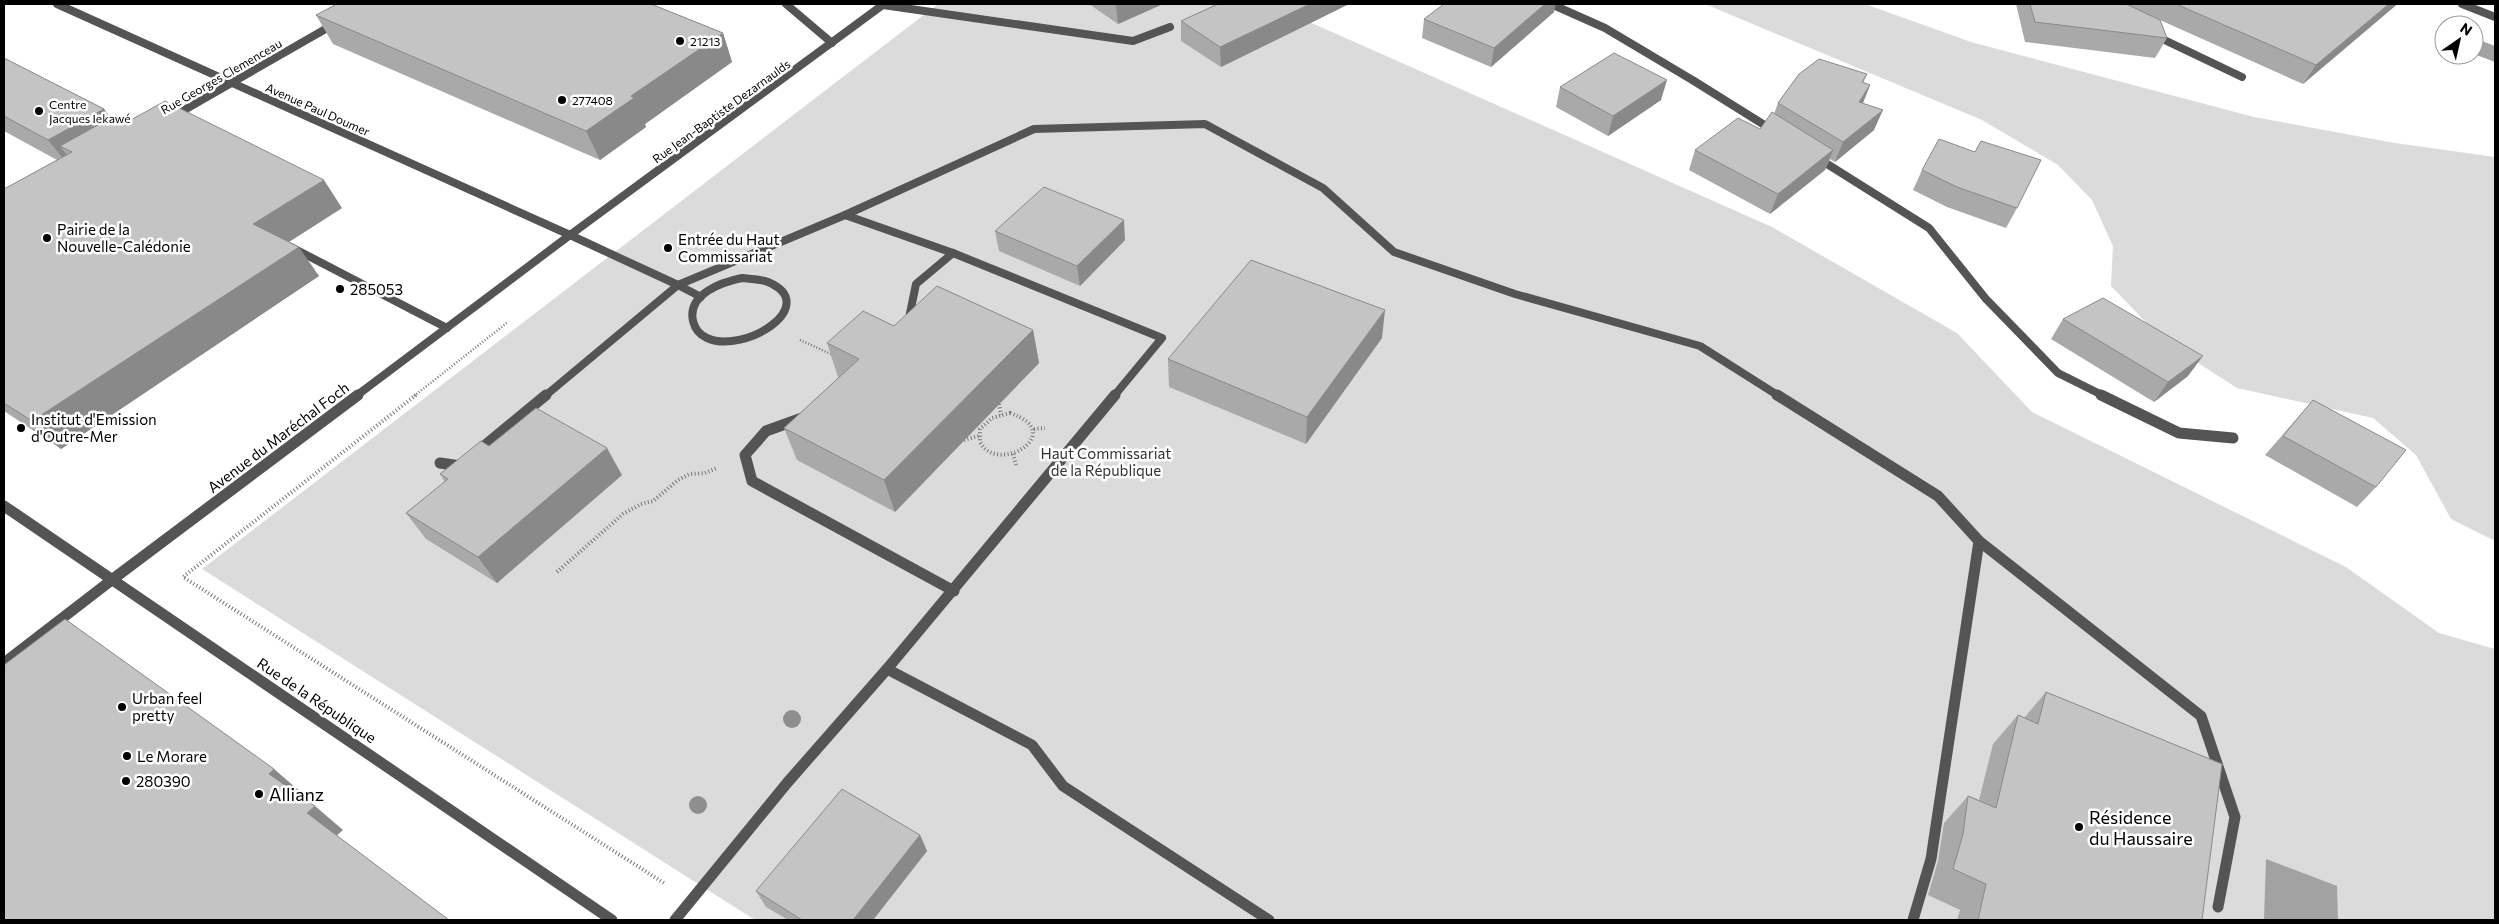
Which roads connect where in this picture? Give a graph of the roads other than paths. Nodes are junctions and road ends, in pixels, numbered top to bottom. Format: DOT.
graph roads {
  1 [pos="57,4"];
  2 [pos="786,4"];
  3 [pos="884,4"];
  4 [pos="1551,4"];
  5 [pos="2462,4"];
  6 [pos="2495,17"];
  7 [pos="344,18"];
  8 [pos="1170,27"];
  9 [pos="2149,32"];
  10 [pos="832,43"];
  11 [pos="2242,77"];
  12 [pos="233,83"];
  13 [pos="164,121"];
  14 [pos="1786,138"];
  15 [pos="1811,154"];
  16 [pos="845,215"];
  17 [pos="570,234"];
  18 [pos="291,247"];
  19 [pos="953,253"];
  20 [pos="678,285"];
  21 [pos="701,297"];
  22 [pos="447,328"];
  23 [pos="906,332"];
  24 [pos="817,412"];
  25 [pos="2233,438"];
  26 [pos="440,463"];
  27 [pos="4,506"];
  28 [pos="1979,541"];
  29 [pos="113,580"];
  30 [pos="954,591"];
  31 [pos="4,663"];
  32 [pos="887,669"];
  33 [pos="2218,907"];
  34 [pos="612,920"];
  35 [pos="675,920"];
  36 [pos="1269,920"];
  37 [pos="1913,920"];
  1 -- 12 [label="street, Avenue Paul Doumer"];
  2 -- 10 [label="street"];
  3 -- 8 [label="street"];
  3 -- 10 [label="street, Rue Jean-Baptiste Dezarnaulds"];
  4 -- 14 [label="street"];
  5 -- 6 [label="street"];
  7 -- 12 [label="street, Rue Georges Clemenceau"];
  9 -- 11 [label="street"];
  10 -- 17 [label="street, Rue Jean-Baptiste Dezarnaulds"];
  12 -- 13 [label="street, Rue Georges Clemenceau"];
  12 -- 17 [label="street, Avenue Paul Doumer"];
  15 -- 25 [label="street"];
  16 -- 19 [label="street"];
  16 -- 20 [label="street"];
  16 -- 28 [label="street"];
  17 -- 20 [label="street, Avenue Paul Doumer"];
  17 -- 22 [label="street, Avenue du Maréchal Foch"];
  18 -- 22 [label="street"];
  19 -- 23 [label="street"];
  19 -- 30 [label="street"];
  20 -- 21 [label="street, Avenue Paul Doumer"];
  20 -- 26 [label="street"];
  21 -- 21 [label="street"];
  22 -- 29 [label="street, Avenue du Maréchal Foch"];
  24 -- 30 [label="street"];
  27 -- 29 [label="street, Rue de la République"];
  28 -- 33 [label="street"];
  28 -- 37 [label="street"];
  29 -- 31 [label="street, Avenue du Maréchal Foch"];
  29 -- 34 [label="street, Rue de la République"];
  30 -- 32 [label="street"];
  32 -- 35 [label="street"];
  32 -- 36 [label="street"];
}
